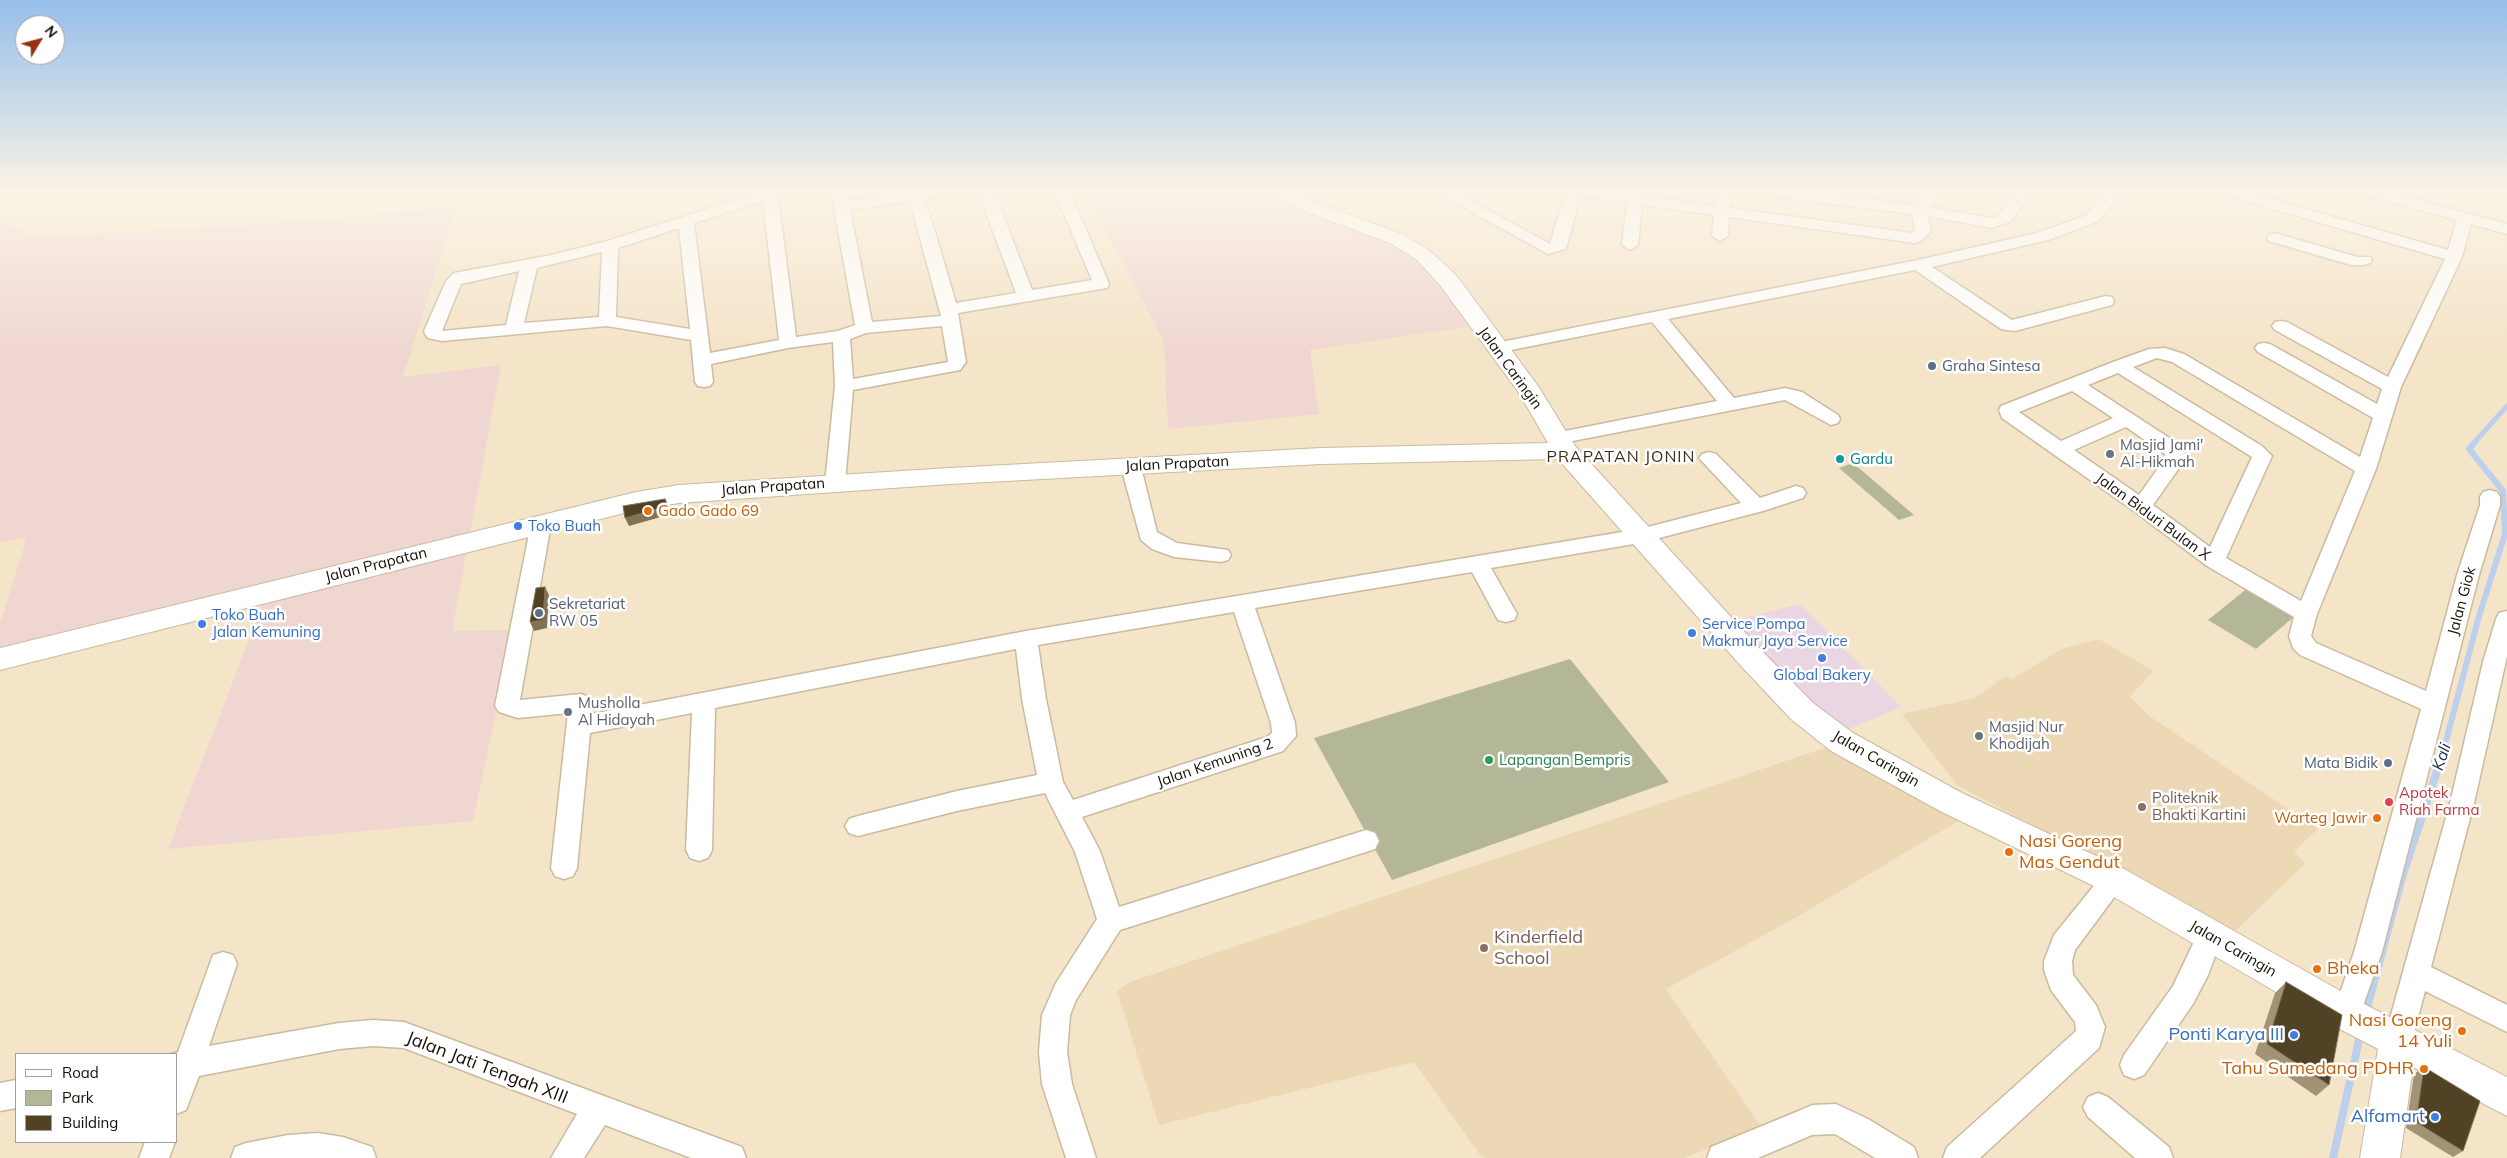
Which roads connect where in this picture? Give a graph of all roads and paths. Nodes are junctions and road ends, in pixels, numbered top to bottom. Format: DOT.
graph roads {
  1 [pos="610,245"];
  2 [pos="689,245"];
  3 [pos="780,245"];
  4 [pos="849,245"];
  5 [pos="930,245"];
  6 [pos="1006,245"];
  7 [pos="1085,245"];
  8 [pos="1406,245"];
  9 [pos="1541,245"];
  10 [pos="1560,245"];
  11 [pos="2006,245"];
  12 [pos="2299,245"];
  13 [pos="2372,245"];
  14 [pos="2411,245"];
  15 [pos="2457,245"];
  16 [pos="2454,258"];
  17 [pos="529,265"];
  18 [pos="1918,265"];
  19 [pos="1026,297"];
  20 [pos="2106,301"];
  21 [pos="950,314"];
  22 [pos="1656,317"];
  23 [pos="607,321"];
  24 [pos="2281,326"];
  25 [pos="864,328"];
  26 [pos="514,329"];
  27 [pos="699,336"];
  28 [pos="841,336"];
  29 [pos="788,343"];
  30 [pos="1496,348"];
  31 [pos="2264,348"];
  32 [pos="703,360"];
  33 [pos="2119,366"];
  34 [pos="704,382"];
  35 [pos="2074,384"];
  36 [pos="844,386"];
  37 [pos="2392,387"];
  38 [pos="1729,404"];
  39 [pos="2382,415"];
  40 [pos="1831,419"];
  41 [pos="2128,419"];
  42 [pos="1561,444"];
  43 [pos="2060,449"];
  44 [pos="1709,458"];
  45 [pos="1131,466"];
  46 [pos="2366,469"];
  47 [pos="835,483"];
  48 [pos="1796,493"];
  49 [pos="2490,497"];
  50 [pos="1756,506"];
  51 [pos="2141,506"];
  52 [pos="541,524"];
  53 [pos="1640,536"];
  54 [pos="1221,555"];
  55 [pos="2214,561"];
  56 [pos="1478,563"];
  57 [pos="1242,602"];
  58 [pos="1506,614"];
  59 [pos="2306,614"];
  60 [pos="2507,620"];
  61 [pos="1026,639"];
  62 [pos="0,659"];
  63 [pos="2501,665"];
  64 [pos="704,703"];
  65 [pos="2435,705"];
  66 [pos="579,726"];
  67 [pos="1050,782"];
  68 [pos="1067,812"];
  69 [pos="858,826"];
  70 [pos="1366,841"];
  71 [pos="699,850"];
  72 [pos="564,868"];
  73 [pos="2114,880"];
  74 [pos="1111,921"];
  75 [pos="2210,935"];
  76 [pos="223,964"];
  77 [pos="2417,973"];
  78 [pos="2351,1016"];
  79 [pos="2507,1019"];
  80 [pos="2393,1038"];
  81 [pos="183,1064"];
  82 [pos="2134,1065"];
  83 [pos="178,1090"];
  84 [pos="15,1094"];
  85 [pos="0,1097"];
  86 [pos="2507,1097"];
  87 [pos="2098,1107"];
  88 [pos="598,1110"];
  89 [pos="160,1143"];
  90 [pos="712,1155"];
  91 [pos="154,1158"];
  92 [pos="246,1158"];
  93 [pos="361,1158"];
  94 [pos="566,1158"];
  95 [pos="1081,1158"];
  96 [pos="1722,1158"];
  97 [pos="1904,1158"];
  98 [pos="1958,1158"];
  99 [pos="2158,1158"];
  100 [pos="2380,1158"];
  1 -- 17 [label="street"];
  1 -- 23 [label="street"];
  2 -- 27 [label="street"];
  3 -- 29 [label="street"];
  4 -- 25 [label="street"];
  5 -- 21 [label="street"];
  6 -- 19 [label="street"];
  7 -- 19 [label="street"];
  8 -- 30 [label="main road, Jalan Caringin"];
  9 -- 10 [label="street"];
  11 -- 18 [label="street"];
  12 -- 13 [label="street"];
  14 -- 16 [label="street"];
  15 -- 16 [label="street"];
  16 -- 37 [label="street"];
  17 -- 26 [label="street"];
  17 -- 26 [label="street"];
  18 -- 20 [label="street"];
  18 -- 22 [label="street"];
  19 -- 21 [label="street"];
  21 -- 25 [label="street"];
  21 -- 36 [label="street"];
  22 -- 30 [label="street"];
  22 -- 38 [label="street"];
  23 -- 26 [label="street"];
  23 -- 27 [label="street"];
  24 -- 37 [label="street"];
  25 -- 28 [label="street"];
  27 -- 32 [label="street"];
  28 -- 29 [label="street"];
  28 -- 36 [label="street"];
  29 -- 32 [label="street"];
  30 -- 42 [label="main road, Jalan Caringin"];
  31 -- 39 [label="street"];
  32 -- 34 [label="street"];
  33 -- 35 [label="street"];
  33 -- 46 [label="street"];
  33 -- 55 [label="street"];
  35 -- 41 [label="street"];
  35 -- 43 [label="street, Jalan Biduri Bulan X"];
  36 -- 47 [label="street"];
  37 -- 39 [label="street"];
  38 -- 40 [label="street"];
  38 -- 42 [label="street"];
  39 -- 46 [label="street"];
  41 -- 43 [label="street"];
  41 -- 51 [label="street"];
  42 -- 45 [label="main road, Jalan Prapatan"];
  42 -- 53 [label="main road, Jalan Caringin"];
  43 -- 51 [label="street, Jalan Biduri Bulan X"];
  44 -- 50 [label="street"];
  45 -- 47 [label="main road, Jalan Prapatan"];
  45 -- 54 [label="street"];
  46 -- 59 [label="street"];
  47 -- 52 [label="main road, Jalan Prapatan"];
  48 -- 50 [label="street"];
  49 -- 65 [label="street, Jalan Giok"];
  50 -- 53 [label="street"];
  51 -- 55 [label="street, Jalan Biduri Bulan X"];
  52 -- 62 [label="main road, Jalan Prapatan"];
  52 -- 66 [label="street"];
  53 -- 56 [label="street"];
  53 -- 73 [label="main road, Jalan Caringin"];
  55 -- 59 [label="street, Jalan Biduri Bulan X"];
  56 -- 57 [label="street"];
  56 -- 58 [label="street"];
  57 -- 61 [label="street"];
  57 -- 68 [label="street, Jalan Kemuning 2"];
  59 -- 65 [label="street"];
  60 -- 63 [label="street"];
  61 -- 64 [label="street"];
  61 -- 67 [label="street"];
  63 -- 77 [label="street"];
  64 -- 66 [label="street"];
  64 -- 71 [label="street"];
  65 -- 78 [label="street, Jalan Giok"];
  66 -- 72 [label="street"];
  67 -- 68 [label="street"];
  67 -- 69 [label="street"];
  68 -- 74 [label="street"];
  70 -- 74 [label="street"];
  73 -- 75 [label="main road, Jalan Caringin"];
  73 -- 98 [label="street"];
  74 -- 95 [label="street"];
  75 -- 78 [label="main road, Jalan Caringin"];
  75 -- 82 [label="street"];
  76 -- 81 [label="street"];
  77 -- 79 [label="street"];
  77 -- 80 [label="street"];
  78 -- 80 [label="main road, Jalan Caringin"];
  80 -- 86 [label="main road, Jalan Caringin"];
  80 -- 100 [label="main road"];
  81 -- 83 [label="street"];
  81 -- 88 [label="street, Jalan Jati Tengah XIII"];
  84 -- 85 [label="street"];
  87 -- 99 [label="street"];
  88 -- 90 [label="street, Jalan Jati Tengah XIII"];
  88 -- 94 [label="street"];
  89 -- 91 [label="street"];
  92 -- 93 [label="street"];
  96 -- 97 [label="street"];
}
